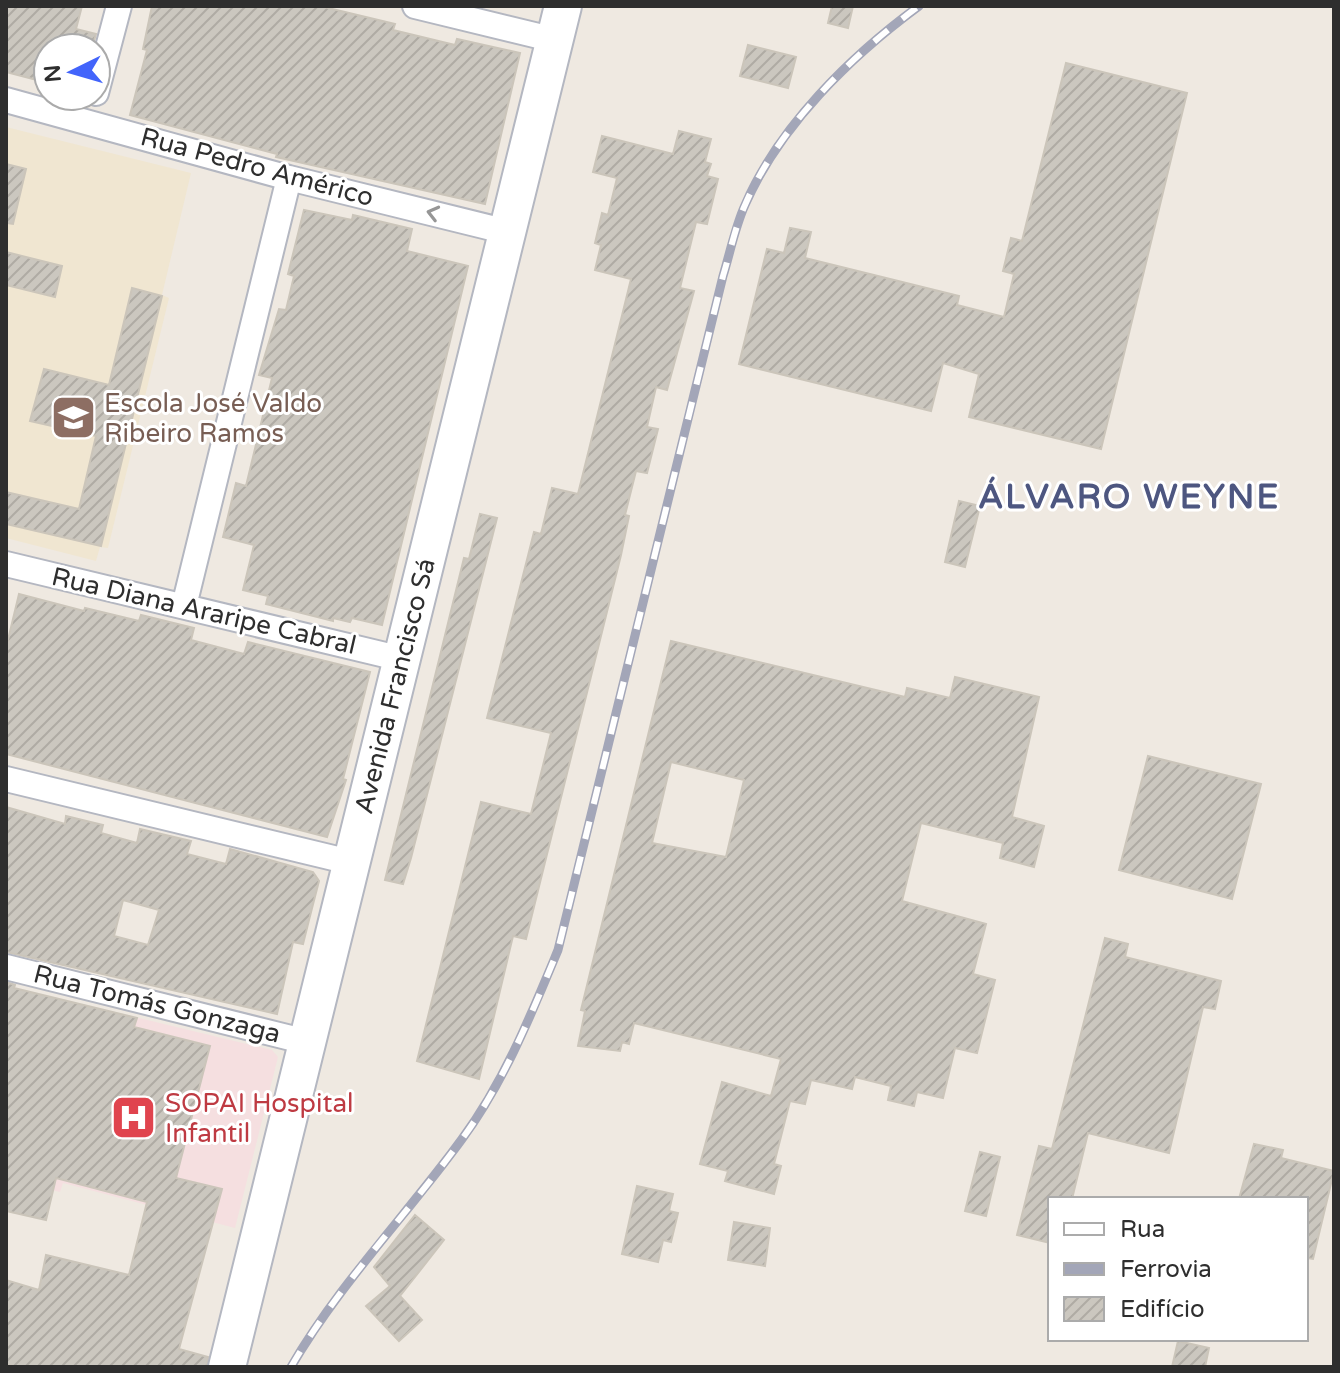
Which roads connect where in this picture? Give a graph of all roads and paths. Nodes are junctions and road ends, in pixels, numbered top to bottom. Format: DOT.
graph roads {
  1 [pos="119,6"];
  2 [pos="415,6"];
  3 [pos="559,23"];
  4 [pos="112,33"];
  5 [pos="6,100"];
  6 [pos="91,112"];
  7 [pos="89,121"];
  8 [pos="289,178"];
  9 [pos="508,232"];
  10 [pos="6,564"];
  11 [pos="184,606"];
  12 [pos="402,659"];
  13 [pos="6,779"];
  14 [pos="350,862"];
  15 [pos="6,967"];
  16 [pos="307,1042"];
  17 [pos="227,1367"];
  1 -- 4 [label="street"];
  2 -- 3 [label="street"];
  3 -- 9 [label="main road, Avenida Francisco Sá"];
  5 -- 7 [label="street, Rua Pedro Américo"];
  6 -- 7 [label="street"];
  7 -- 8 [label="street, Rua Pedro Américo"];
  9 -- 8 [label="street, Rua Pedro Américo, one-way"];
  8 -- 11 [label="street"];
  9 -- 12 [label="main road, Avenida Francisco Sá"];
  10 -- 11 [label="street, Rua Diana Araripe Cabral"];
  11 -- 12 [label="street, Rua Diana Araripe Cabral"];
  12 -- 14 [label="main road, Avenida Francisco Sá"];
  13 -- 14 [label="street"];
  14 -- 16 [label="main road, Avenida Francisco Sá"];
  15 -- 16 [label="street, Rua Tomás Gonzaga"];
  16 -- 17 [label="main road, Avenida Francisco Sá"];
}
